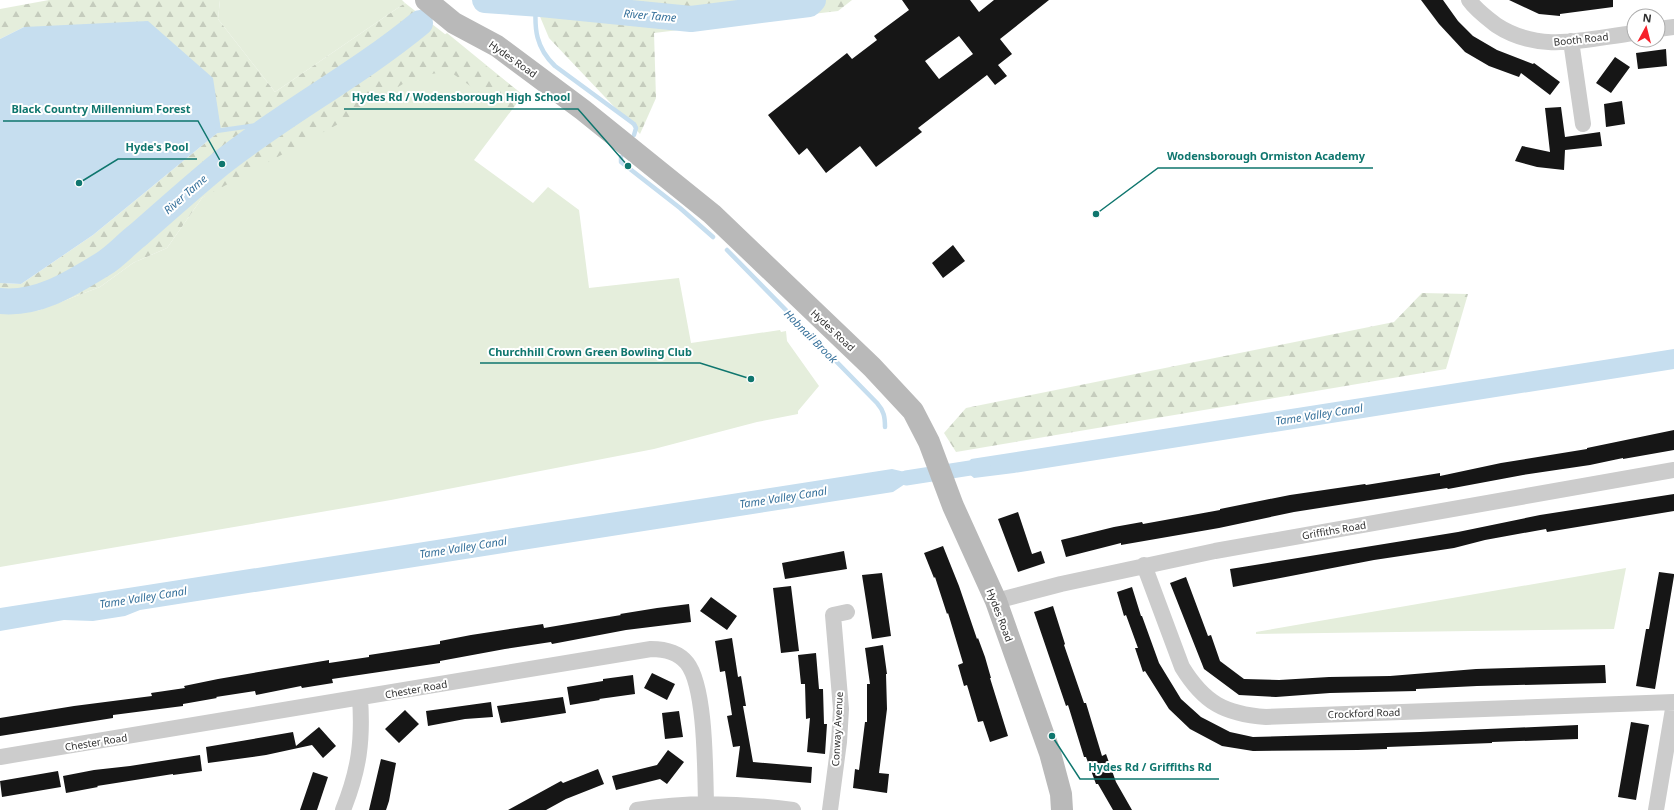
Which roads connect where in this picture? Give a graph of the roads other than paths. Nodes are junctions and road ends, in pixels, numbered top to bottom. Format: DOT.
graph roads {
  1 [pos="426,0"];
  2 [pos="1469,0"];
  3 [pos="1626,33"];
  4 [pos="1571,41"];
  5 [pos="1582,124"];
  6 [pos="1674,470"];
  7 [pos="1144,565"];
  8 [pos="996,601"];
  9 [pos="847,612"];
  10 [pos="360,698"];
  11 [pos="1674,702"];
  12 [pos="0,758"];
  13 [pos="1065,805"];
  14 [pos="705,806"];
  15 [pos="344,810"];
  16 [pos="637,810"];
  17 [pos="793,810"];
  18 [pos="830,810"];
  19 [pos="1656,810"];
  1 -- 8 [label="street, Hydes Road"];
  2 -- 4 [label="street, Booth Road"];
  3 -- 4 [label="street, Booth Road"];
  4 -- 5 [label="street"];
  6 -- 7 [label="street, Griffiths Road"];
  7 -- 8 [label="street, Griffiths Road"];
  7 -- 11 [label="street, Crockford Road"];
  8 -- 13 [label="street, Hydes Road"];
  9 -- 18 [label="street, Conway Avenue"];
  10 -- 12 [label="street, Chester Road"];
  10 -- 14 [label="street, Chester Road"];
  10 -- 15 [label="street"];
  11 -- 19 [label="street"];
  14 -- 16 [label="street"];
  14 -- 17 [label="street"];
}
